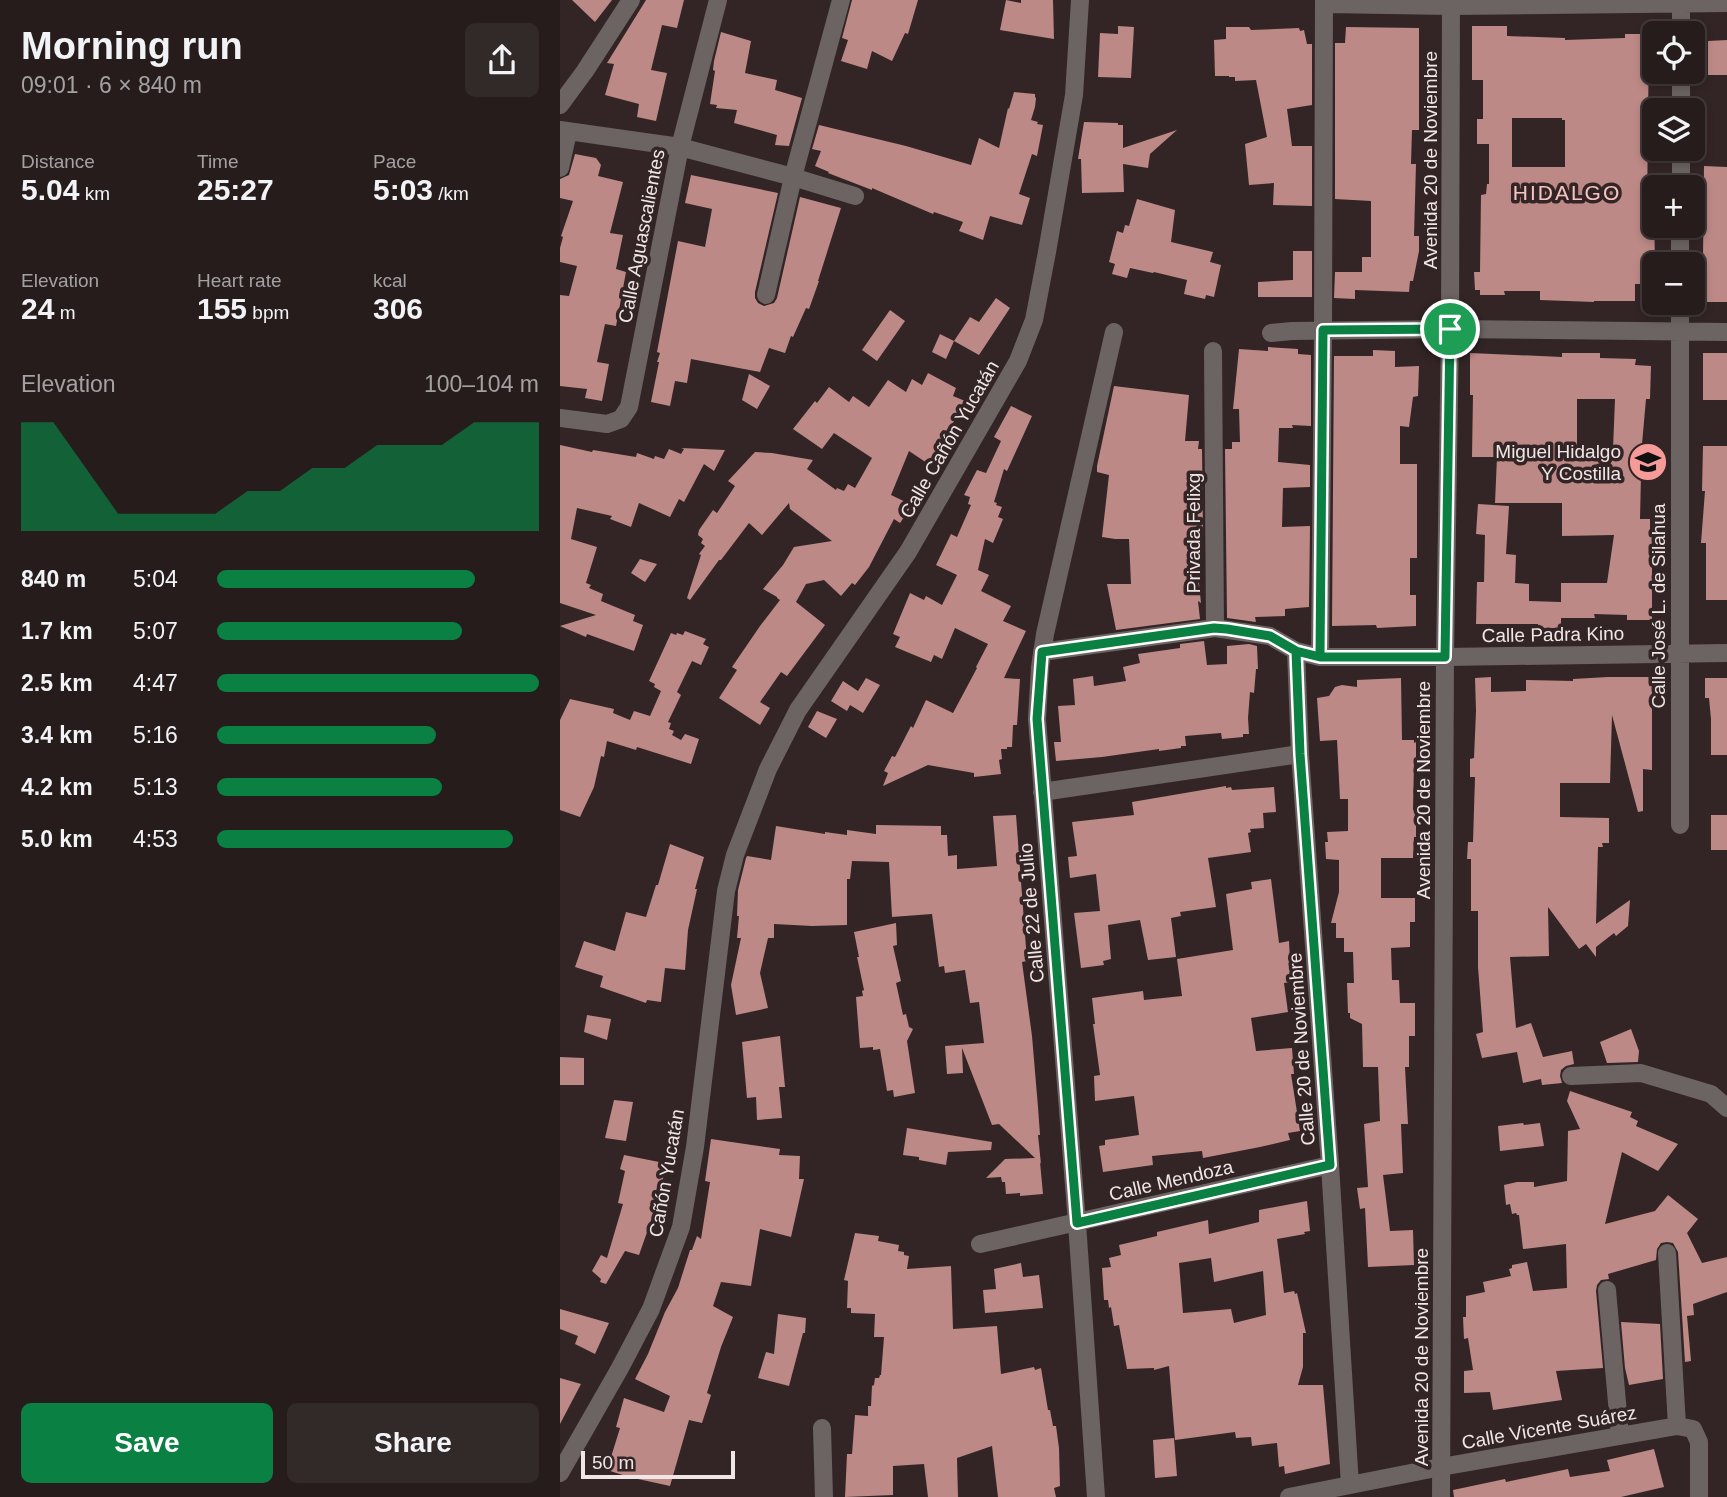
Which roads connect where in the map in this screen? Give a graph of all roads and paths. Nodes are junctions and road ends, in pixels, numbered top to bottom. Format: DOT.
graph roads {
  1 [pos="631,0"];
  2 [pos="718,0"];
  3 [pos="841,0"];
  4 [pos="1080,0"];
  5 [pos="1324,2"];
  6 [pos="1681,2"];
  7 [pos="1451,3"];
  8 [pos="1727,4"];
  9 [pos="1681,21"];
  10 [pos="560,105"];
  11 [pos="564,131"];
  12 [pos="680,147"];
  13 [pos="560,168"];
  14 [pos="793,177"];
  15 [pos="855,196"];
  16 [pos="766,295"];
  17 [pos="1680,315"];
  18 [pos="1450,329"];
  19 [pos="1323,330"];
  20 [pos="1680,331"];
  21 [pos="1727,331"];
  22 [pos="1114,332"];
  23 [pos="1271,333"];
  24 [pos="1213,351"];
  25 [pos="560,418"];
  26 [pos="1214,628"];
  27 [pos="1296,651"];
  28 [pos="1042,652"];
  29 [pos="1679,653"];
  30 [pos="1727,653"];
  31 [pos="1320,657"];
  32 [pos="1445,657"];
  33 [pos="1300,754"];
  34 [pos="1042,792"];
  35 [pos="1680,825"];
  36 [pos="735,855"];
  37 [pos="1570,1076"];
  38 [pos="1727,1108"];
  39 [pos="1330,1165"];
  40 [pos="1077,1223"];
  41 [pos="981,1244"];
  42 [pos="1667,1253"];
  43 [pos="1607,1290"];
  44 [pos="1685,1427"];
  45 [pos="822,1428"];
  46 [pos="1620,1436"];
  47 [pos="1441,1467"];
  48 [pos="560,1473"];
  49 [pos="1350,1485"];
  50 [pos="824,1497"];
  51 [pos="1096,1497"];
  52 [pos="1289,1497"];
  53 [pos="1441,1497"];
  54 [pos="1699,1497"];
  1 -- 10 [label="street"];
  2 -- 12 [label="street, Calle Aguascalientes"];
  3 -- 14 [label="street"];
  4 -- 36 [label="street, Calle Cañón Yucatán"];
  5 -- 7 [label="street"];
  5 -- 19 [label="street"];
  6 -- 7 [label="street"];
  6 -- 8 [label="street"];
  6 -- 9 [label="street"];
  7 -- 18 [label="street, Avenida 20 de Noviembre"];
  11 -- 12 [label="street"];
  11 -- 13 [label="street"];
  12 -- 14 [label="street"];
  12 -- 25 [label="street, Calle Aguascalientes"];
  14 -- 15 [label="street"];
  14 -- 16 [label="street"];
  17 -- 20 [label="street, Calle José L. de Silahua"];
  18 -- 19 [label="street"];
  18 -- 20 [label="street"];
  18 -- 32 [label="street, Avenida 20 de Noviembre"];
  19 -- 23 [label="street"];
  19 -- 31 [label="street"];
  20 -- 21 [label="street"];
  20 -- 29 [label="street, Calle José L. de Silahua"];
  22 -- 28 [label="street, Calle 22 de Julio"];
  24 -- 26 [label="street, Privada Felixg"];
  26 -- 27 [label="street"];
  26 -- 28 [label="street"];
  27 -- 31 [label="street, Calle Padra Kino"];
  27 -- 33 [label="street, Calle 20 de Noviembre"];
  28 -- 34 [label="street, Calle 22 de Julio"];
  29 -- 30 [label="street, Calle Padra Kino"];
  29 -- 32 [label="street, Calle Padra Kino"];
  29 -- 35 [label="street, Calle José L. de Silahua"];
  31 -- 32 [label="street, Calle Padra Kino"];
  32 -- 47 [label="street, Avenida 20 de Noviembre"];
  33 -- 34 [label="street"];
  33 -- 39 [label="street, Calle 20 de Noviembre"];
  34 -- 40 [label="street, Calle 22 de Julio"];
  36 -- 48 [label="street, Cañón Yucatán"];
  37 -- 38 [label="street"];
  39 -- 40 [label="street, Calle Mendoza"];
  39 -- 49 [label="street, Calle 20 de Noviembre"];
  40 -- 41 [label="street, Calle Mendoza"];
  40 -- 51 [label="street, Calle 22 de Julio"];
  42 -- 44 [label="street"];
  43 -- 46 [label="street"];
  44 -- 46 [label="street, Calle Vicente Suárez"];
  44 -- 54 [label="street"];
  45 -- 50 [label="street"];
  46 -- 47 [label="street, Calle Vicente Suárez"];
  47 -- 49 [label="street, Calle Vicente Suárez"];
  47 -- 53 [label="street, Avenida 20 de Noviembre"];
  49 -- 52 [label="street, Calle Vicente Suárez"];
}
